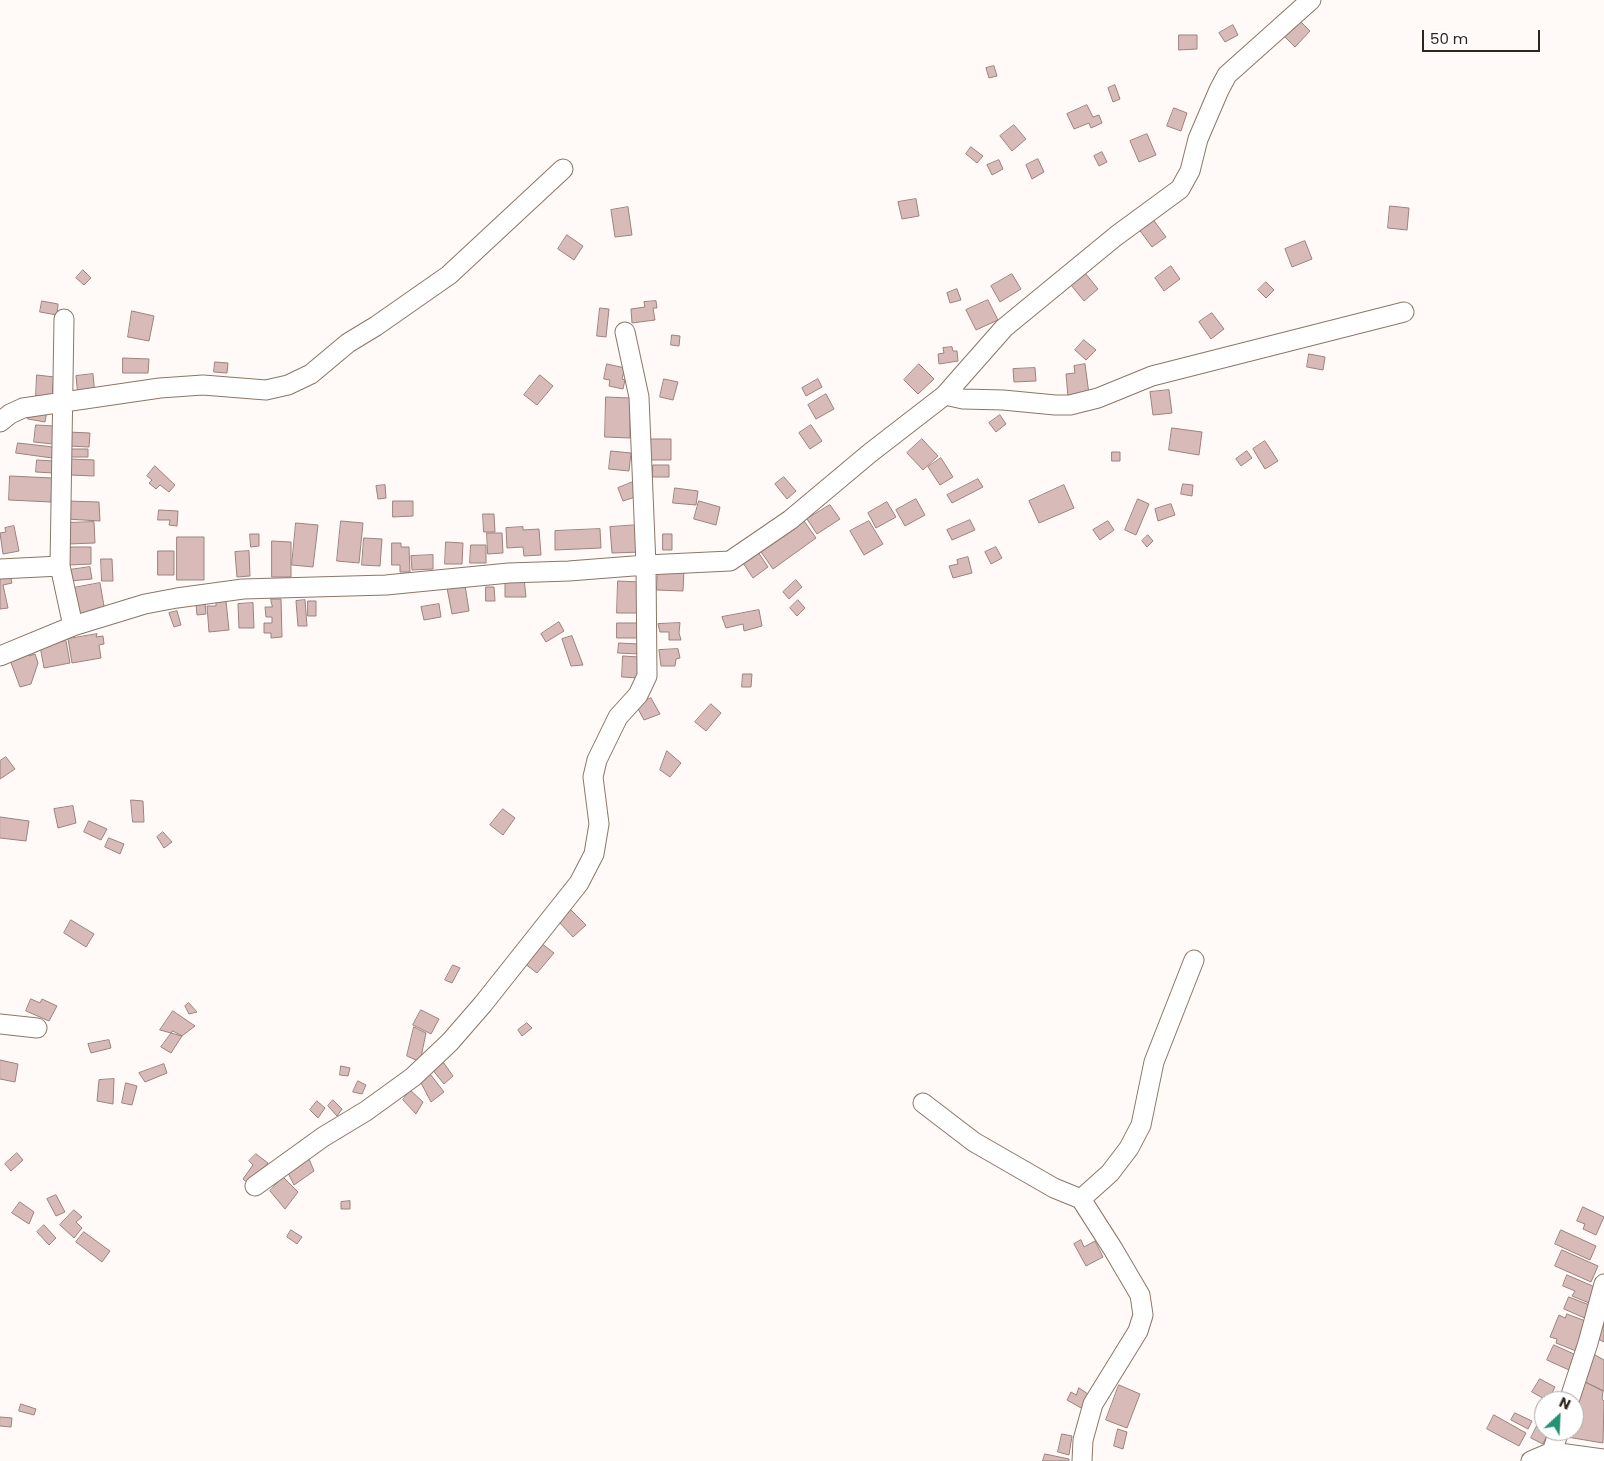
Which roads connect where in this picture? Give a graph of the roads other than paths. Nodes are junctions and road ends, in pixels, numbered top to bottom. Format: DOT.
graph roads {
  1 [pos="1311,0"];
  2 [pos="563,169"];
  3 [pos="1404,312"];
  4 [pos="64,319"];
  5 [pos="625,332"];
  6 [pos="945,395"];
  7 [pos="61,403"];
  8 [pos="0,422"];
  9 [pos="646,565"];
  10 [pos="60,566"];
  11 [pos="0,569"];
  12 [pos="73,626"];
  13 [pos="0,656"];
  14 [pos="1194,960"];
  15 [pos="0,1024"];
  16 [pos="37,1028"];
  17 [pos="923,1103"];
  18 [pos="255,1186"];
  19 [pos="1081,1199"];
  20 [pos="1604,1284"];
  21 [pos="1596,1348"];
  22 [pos="1574,1391"];
  23 [pos="1556,1441"];
  24 [pos="1552,1452"];
  25 [pos="1604,1459"];
  26 [pos="1082,1461"];
  27 [pos="1531,1461"];
  1 -- 6 [label="street"];
  2 -- 7 [label="street"];
  3 -- 6 [label="street"];
  4 -- 7 [label="street"];
  5 -- 9 [label="street"];
  6 -- 9 [label="street"];
  7 -- 8 [label="street"];
  7 -- 10 [label="street"];
  9 -- 12 [label="street"];
  9 -- 18 [label="street"];
  10 -- 11 [label="street"];
  10 -- 12 [label="street"];
  12 -- 13 [label="street"];
  14 -- 19 [label="street"];
  15 -- 16 [label="street"];
  17 -- 19 [label="street"];
  19 -- 26 [label="street"];
  20 -- 21 [label="street"];
  21 -- 22 [label="street"];
  23 -- 24 [label="street"];
  24 -- 25 [label="street"];
  24 -- 27 [label="street"];
}
